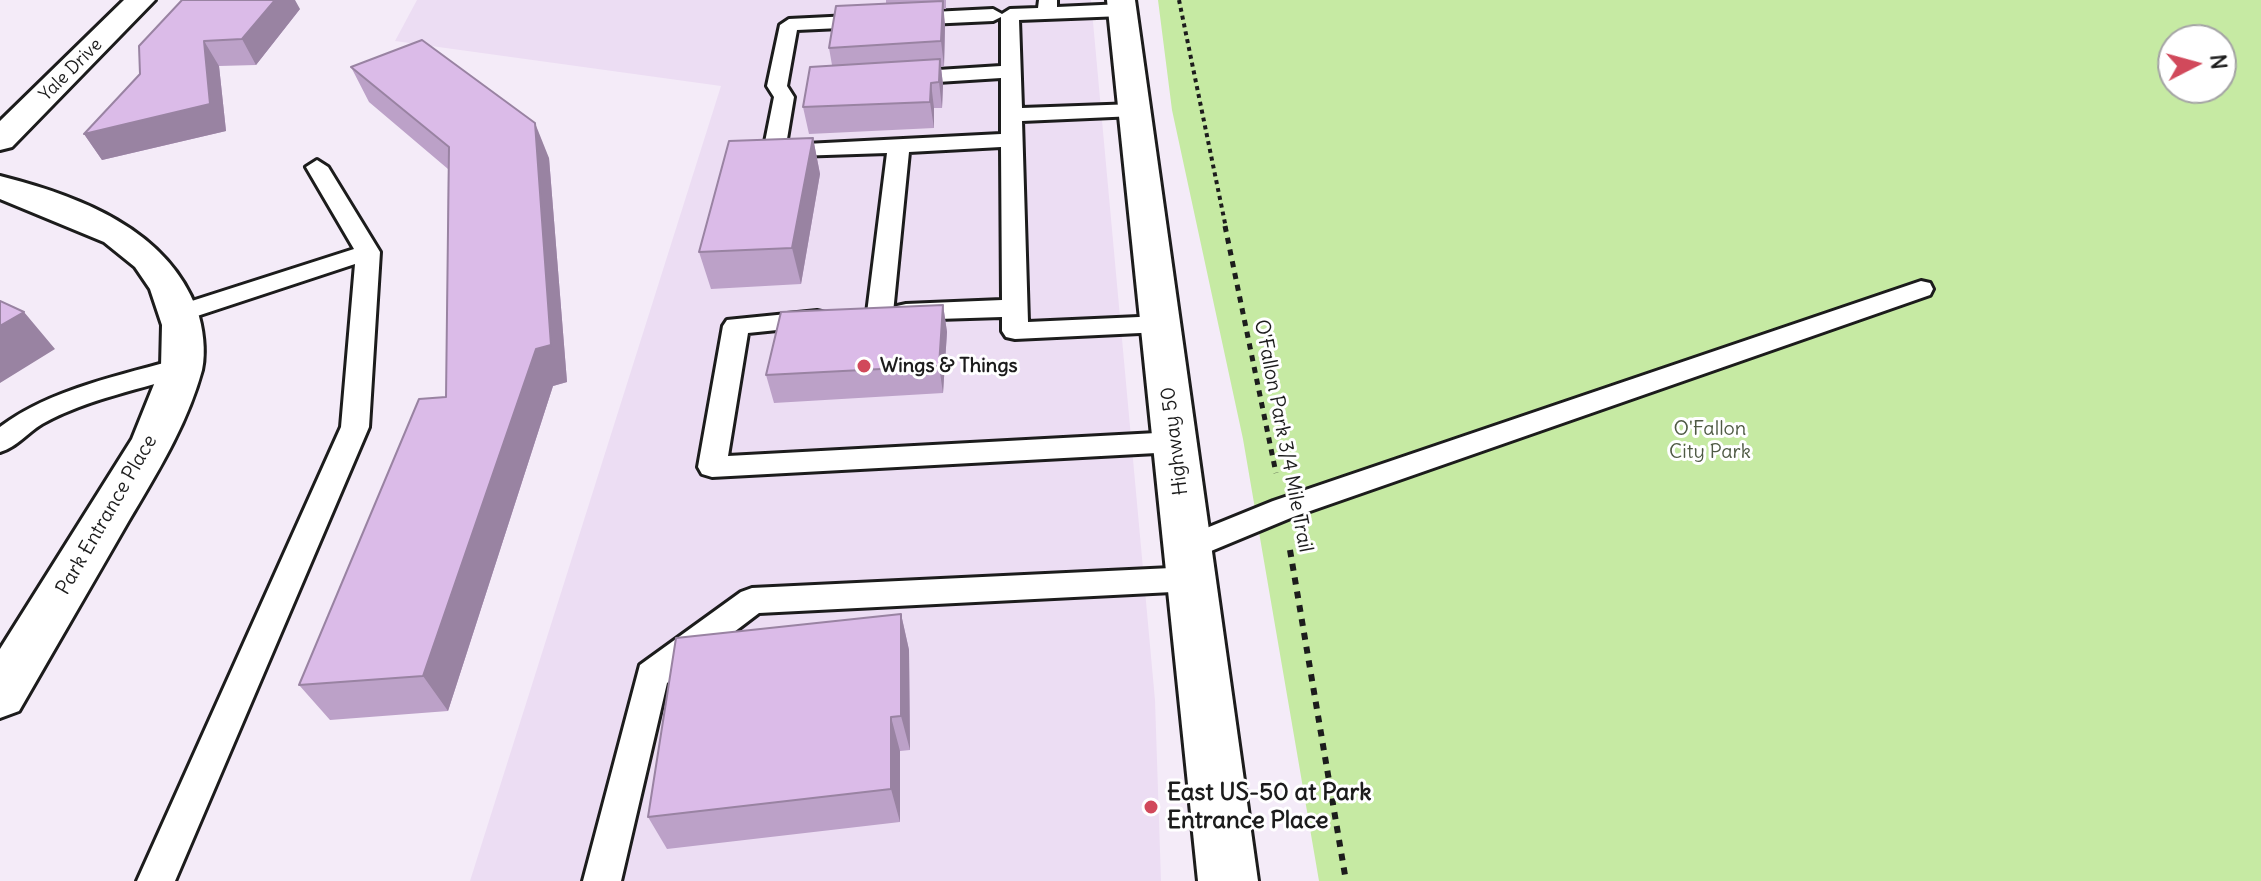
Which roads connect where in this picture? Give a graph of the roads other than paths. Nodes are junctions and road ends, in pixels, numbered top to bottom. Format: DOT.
graph roads {
  1 [pos="141,0"];
  2 [pos="1122,5"];
  3 [pos="1048,6"];
  4 [pos="1001,15"];
  5 [pos="1011,71"];
  6 [pos="886,79"];
  7 [pos="808,84"];
  8 [pos="777,86"];
  9 [pos="1135,110"];
  10 [pos="1012,115"];
  11 [pos="0,140"];
  12 [pos="1012,140"];
  13 [pos="899,146"];
  14 [pos="317,167"];
  15 [pos="0,187"];
  16 [pos="368,252"];
  17 [pos="1921,289"];
  18 [pos="1017,308"];
  19 [pos="880,313"];
  20 [pos="179,314"];
  21 [pos="1161,324"];
  22 [pos="182,367"];
  23 [pos="0,442"];
  24 [pos="1175,442"];
  25 [pos="1190,564"];
  26 [pos="0,695"];
  27 [pos="156,881"];
  28 [pos="602,881"];
  29 [pos="1228,881"];
  1 -- 11 [label="street, Yale Drive"];
  2 -- 3 [label="lane"];
  2 -- 9 [label="street, Highway 50"];
  3 -- 4 [label="lane"];
  4 -- 5 [label="lane"];
  4 -- 8 [label="lane"];
  5 -- 6 [label="lane"];
  5 -- 10 [label="lane"];
  7 -- 8 [label="lane"];
  8 -- 13 [label="lane"];
  9 -- 10 [label="lane"];
  9 -- 21 [label="street, Highway 50"];
  10 -- 12 [label="lane"];
  12 -- 13 [label="lane"];
  12 -- 18 [label="lane"];
  13 -- 19 [label="lane"];
  14 -- 16 [label="lane"];
  15 -- 20 [label="street, Park Entrance Place"];
  16 -- 20 [label="lane"];
  16 -- 27 [label="lane"];
  17 -- 25 [label="lane"];
  18 -- 19 [label="lane"];
  18 -- 21 [label="lane"];
  19 -- 24 [label="lane"];
  20 -- 22 [label="street, Park Entrance Place"];
  21 -- 24 [label="street, Highway 50"];
  22 -- 23 [label="lane"];
  22 -- 26 [label="street, Park Entrance Place"];
  24 -- 25 [label="street, Highway 50"];
  25 -- 28 [label="lane"];
  25 -- 29 [label="street, Highway 50"];
}
